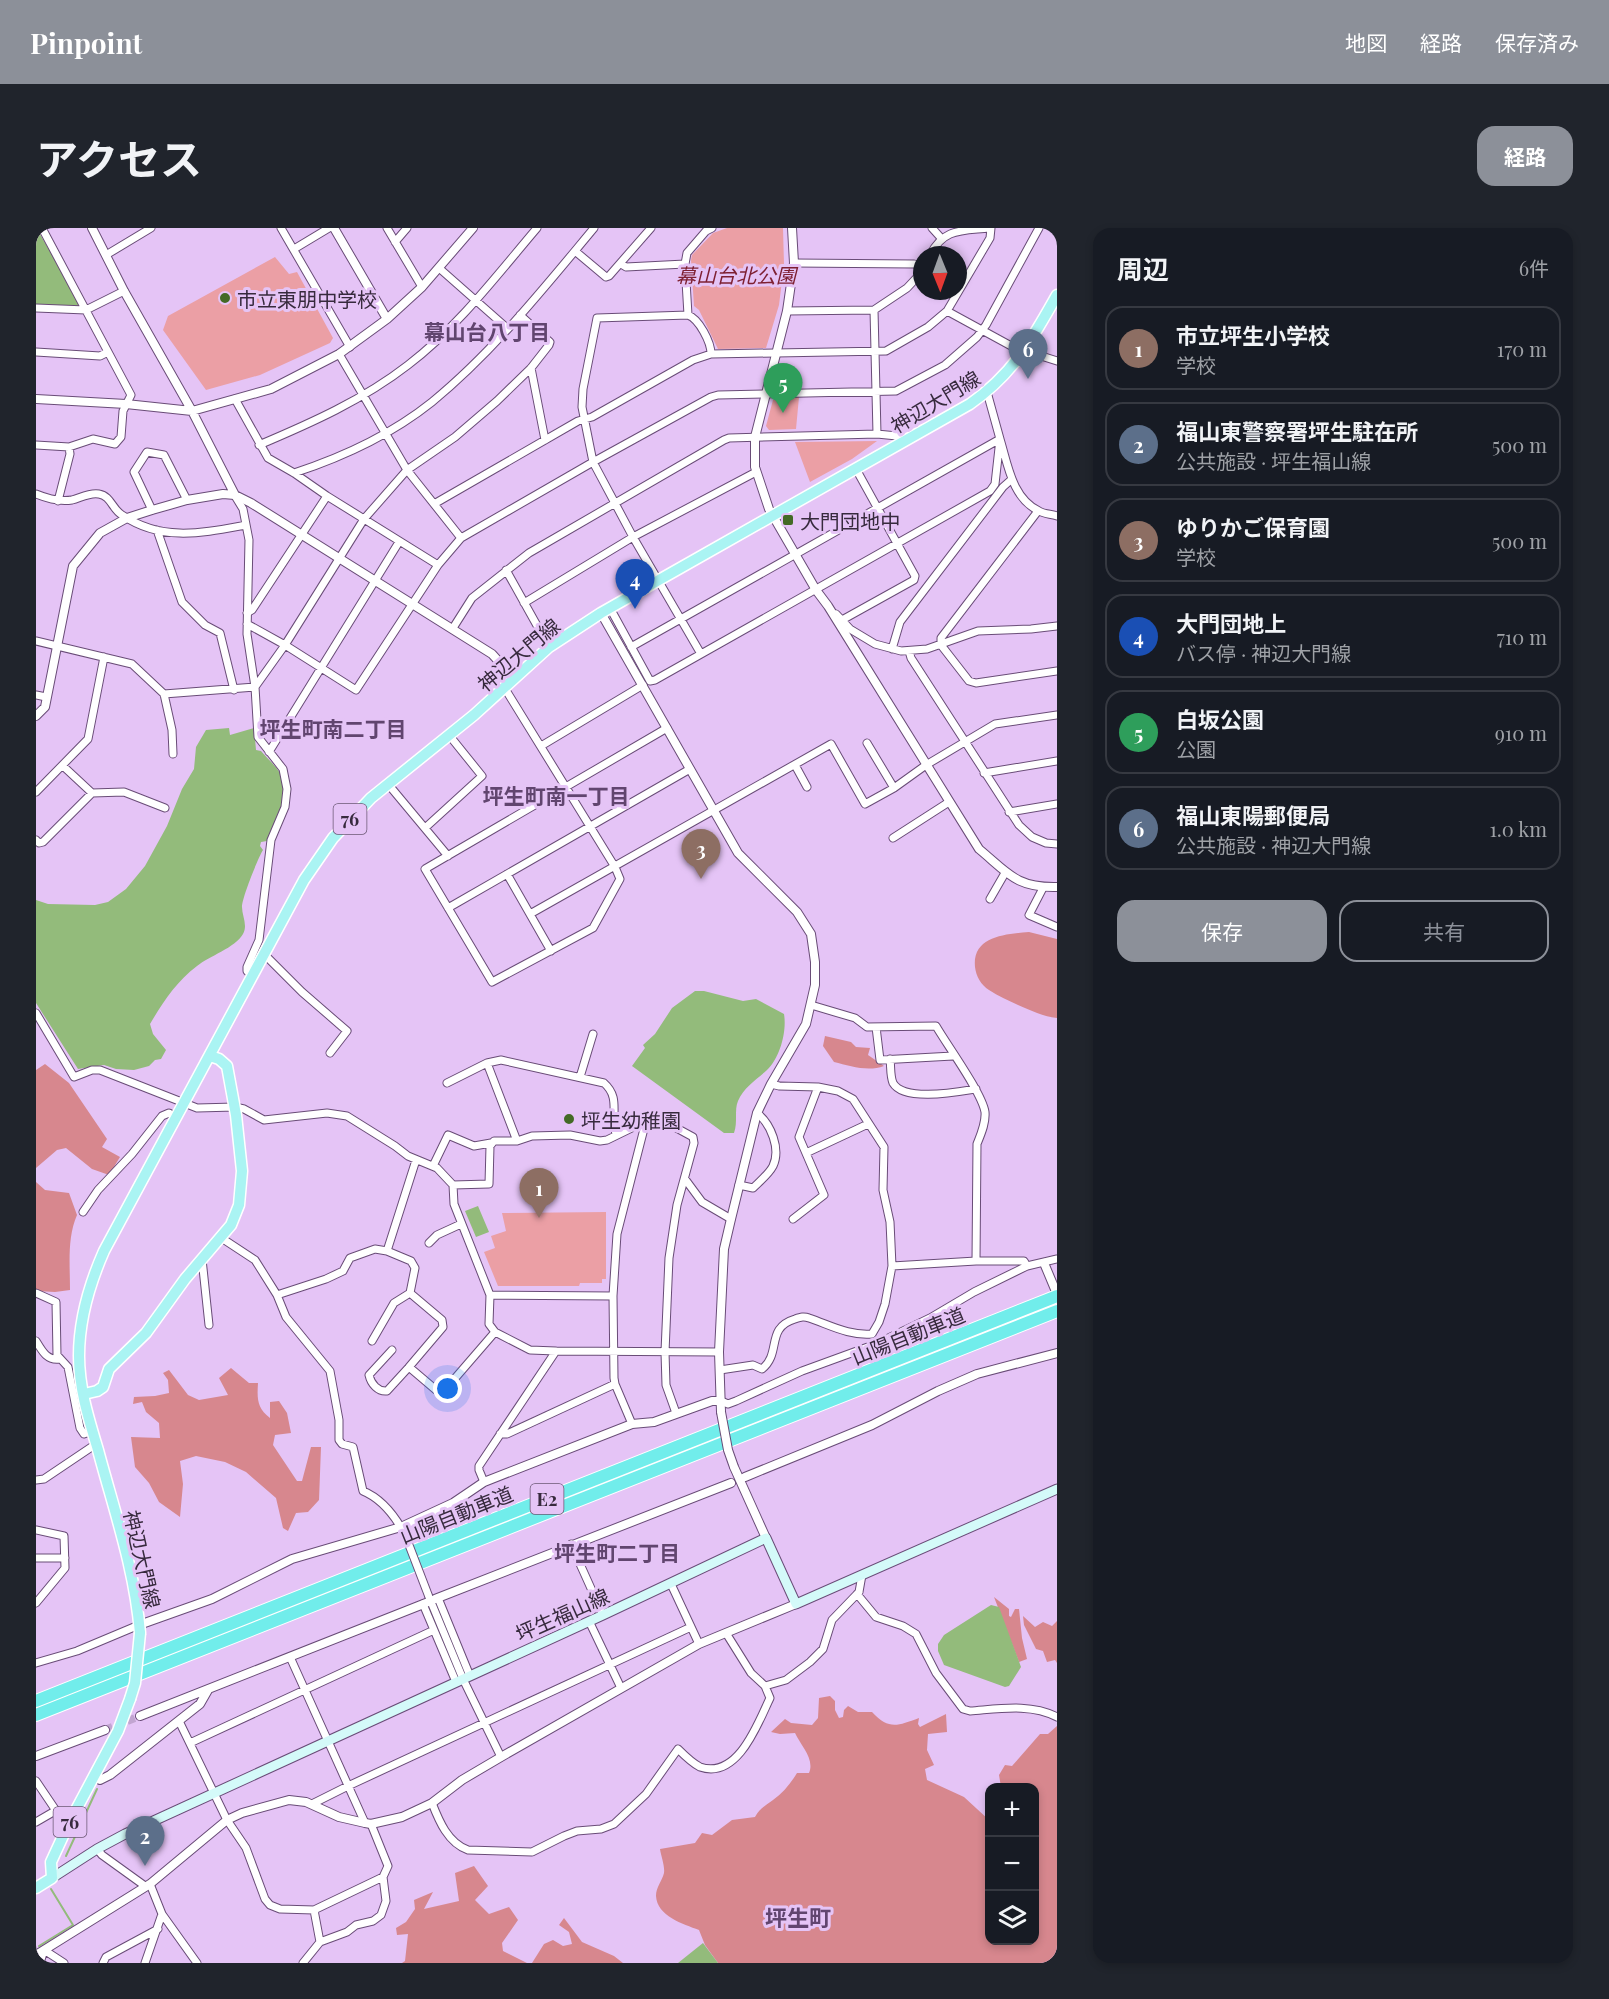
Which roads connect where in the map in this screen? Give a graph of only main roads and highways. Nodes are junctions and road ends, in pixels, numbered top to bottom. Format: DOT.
graph roads {
  1 [pos="1057,296"];
  2 [pos="210,1056"];
  3 [pos="1057,1295"];
  4 [pos="1057,1311"];
  5 [pos="84,1394"];
  6 [pos="1057,1489"];
  7 [pos="36,1701"];
  8 [pos="36,1715"];
  9 [pos="52,1878"];
  10 [pos="36,1888"];
  1 -- 2 [label="main road, 神辺大門線 / 76"];
  2 -- 5 [label="main road, 神辺大門線 / 76"];
  2 -- 5 [label="main road"];
  3 -- 7 [label="highway, 山陽自動車道 / E2"];
  4 -- 8 [label="highway, 山陽自動車道 / E2"];
  5 -- 9 [label="main road, 神辺大門線 / 76, bridge"];
  6 -- 9 [label="main road, 坪生福山線"];
  9 -- 10 [label="main road"];
}
